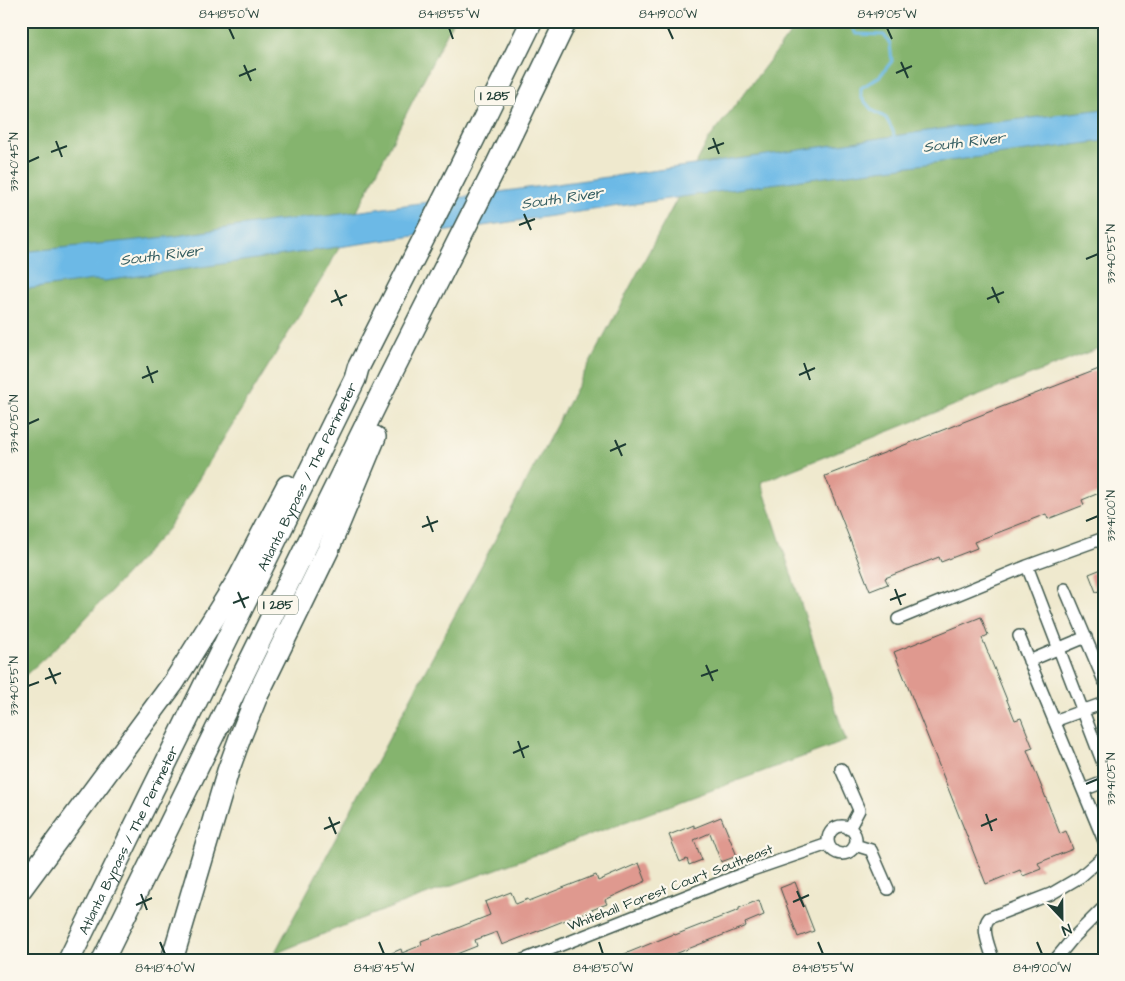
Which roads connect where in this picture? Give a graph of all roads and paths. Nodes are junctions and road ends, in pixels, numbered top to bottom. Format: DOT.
graph roads {
  1 [pos="532,21"];
  2 [pos="566,21"];
  3 [pos="454,250"];
  4 [pos="358,368"];
  5 [pos="1104,538"];
  6 [pos="1027,566"];
  7 [pos="1065,589"];
  8 [pos="898,619"];
  9 [pos="1019,636"];
  10 [pos="1086,637"];
  11 [pos="1058,648"];
  12 [pos="1029,660"];
  13 [pos="1104,681"];
  14 [pos="1104,703"];
  15 [pos="1082,712"];
  16 [pos="1054,721"];
  17 [pos="1104,766"];
  18 [pos="841,769"];
  19 [pos="1104,782"];
  20 [pos="1083,790"];
  21 [pos="849,828"];
  22 [pos="1104,841"];
  23 [pos="828,844"];
  24 [pos="855,845"];
  25 [pos="1104,856"];
  26 [pos="21,889"];
  27 [pos="888,889"];
  28 [pos="1104,907"];
  29 [pos="69,960"];
  30 [pos="103,960"];
  31 [pos="172,960"];
  32 [pos="522,960"];
  33 [pos="994,960"];
  34 [pos="1055,960"];
  1 -- 4 [label="highway, Atlanta Bypass / The Perimeter / I 285"];
  2 -- 3 [label="highway, I 285"];
  3 -- 30 [label="highway, I 285"];
  3 -- 31 [label="highway"];
  4 -- 26 [label="highway"];
  4 -- 29 [label="highway, Atlanta Bypass / The Perimeter / I 285"];
  5 -- 6 [label="street"];
  6 -- 8 [label="street"];
  6 -- 11 [label="street"];
  7 -- 10 [label="street"];
  9 -- 12 [label="street"];
  10 -- 11 [label="street"];
  10 -- 13 [label="street"];
  11 -- 12 [label="street"];
  11 -- 15 [label="street"];
  12 -- 16 [label="street"];
  14 -- 15 [label="street"];
  15 -- 16 [label="street"];
  15 -- 17 [label="street"];
  16 -- 20 [label="street"];
  18 -- 21 [label="street"];
  19 -- 20 [label="street"];
  20 -- 22 [label="street"];
  21 -- 23 [label="street"];
  21 -- 24 [label="street"];
  23 -- 24 [label="street"];
  23 -- 32 [label="street, Whitehall Forest Court Southeast"];
  24 -- 27 [label="street"];
  25 -- 33 [label="street"];
  28 -- 34 [label="street"];
}
